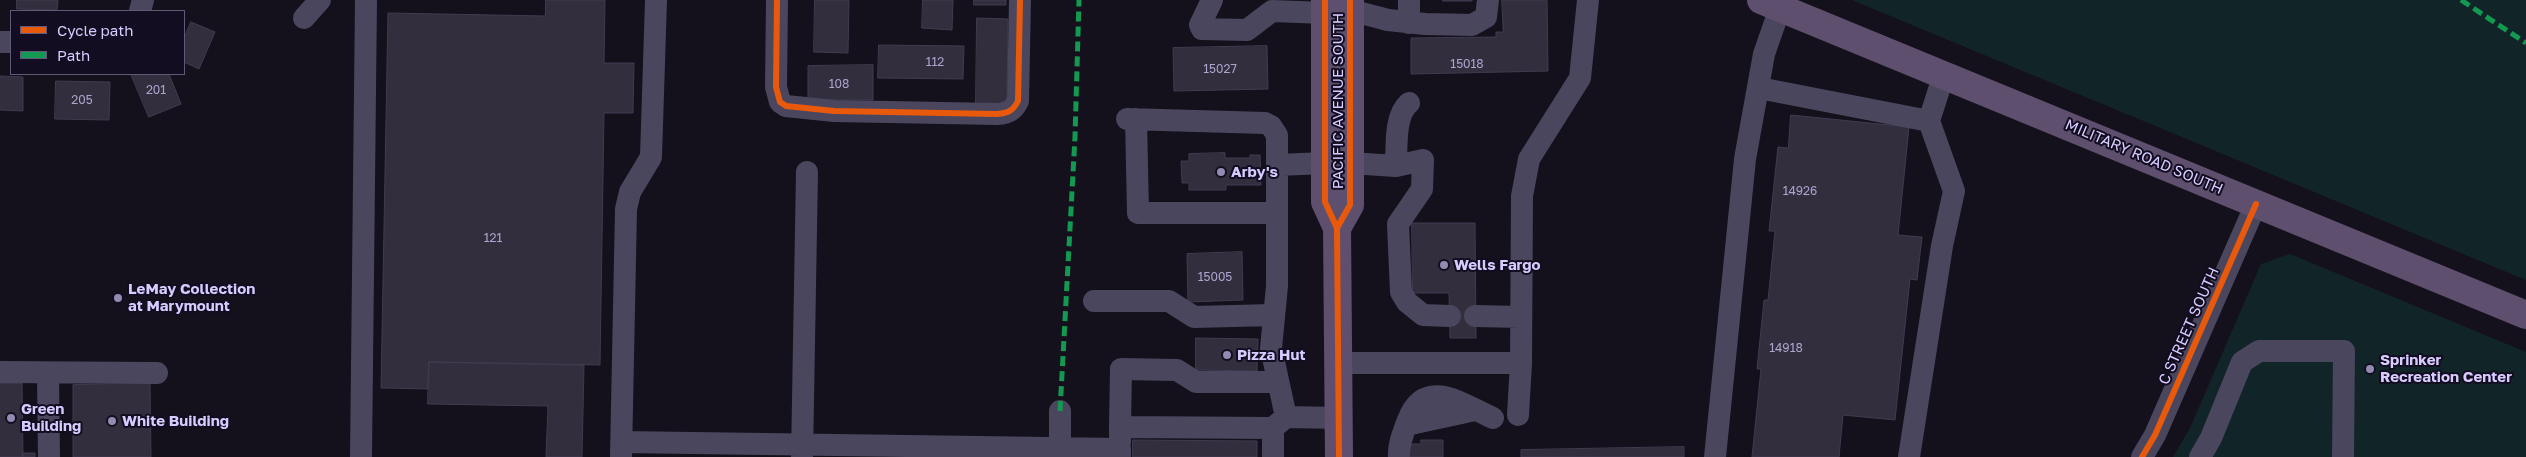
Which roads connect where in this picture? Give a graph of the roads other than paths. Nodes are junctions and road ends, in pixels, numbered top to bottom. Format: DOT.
graph roads {
  1 [pos="320,0"];
  2 [pos="366,0"];
  3 [pos="656,0"];
  4 [pos="777,0"];
  5 [pos="1020,0"];
  6 [pos="1212,0"];
  7 [pos="1409,0"];
  8 [pos="1488,0"];
  9 [pos="1588,0"];
  10 [pos="1770,4"];
  11 [pos="1272,5"];
  12 [pos="1338,6"];
  13 [pos="304,18"];
  14 [pos="1409,23"];
  15 [pos="1944,74"];
  16 [pos="1759,88"];
  17 [pos="1409,103"];
  18 [pos="1929,121"];
  19 [pos="1338,163"];
  20 [pos="1277,165"];
  21 [pos="1396,166"];
  22 [pos="807,172"];
  23 [pos="2256,204"];
  24 [pos="1277,213"];
  25 [pos="1094,301"];
  26 [pos="1273,315"];
  27 [pos="2526,315"];
  28 [pos="1450,316"];
  29 [pos="1475,316"];
  30 [pos="1521,317"];
  31 [pos="1339,363"];
  32 [pos="1521,363"];
  33 [pos="0,372"];
  34 [pos="48,373"];
  35 [pos="157,373"];
  36 [pos="1277,382"];
  37 [pos="1060,411"];
  38 [pos="1484,414"];
  39 [pos="1518,416"];
  40 [pos="1339,418"];
  41 [pos="1280,423"];
  42 [pos="1120,444"];
  43 [pos="622,449"];
  44 [pos="802,450"];
  45 [pos="1060,452"];
  46 [pos="49,457"];
  47 [pos="361,457"];
  48 [pos="1273,457"];
  49 [pos="1339,457"];
  50 [pos="1399,457"];
  51 [pos="1715,457"];
  52 [pos="1909,457"];
  53 [pos="2142,457"];
  54 [pos="2200,457"];
  55 [pos="2343,457"];
  1 -- 13 [label="street"];
  2 -- 47 [label="street"];
  3 -- 43 [label="street"];
  4 -- 5 [label="street"];
  6 -- 11 [label="street"];
  7 -- 14 [label="street"];
  8 -- 14 [label="street"];
  9 -- 30 [label="street"];
  10 -- 15 [label="main road, MILITARY ROAD SOUTH"];
  10 -- 16 [label="street"];
  11 -- 12 [label="street"];
  12 -- 14 [label="street"];
  12 -- 19 [label="main road, PACIFIC AVENUE SOUTH"];
  15 -- 18 [label="street"];
  15 -- 23 [label="main road, MILITARY ROAD SOUTH"];
  16 -- 18 [label="street"];
  16 -- 51 [label="street"];
  17 -- 21 [label="street"];
  18 -- 52 [label="street"];
  19 -- 20 [label="street"];
  19 -- 21 [label="street"];
  19 -- 31 [label="main road, PACIFIC AVENUE SOUTH"];
  20 -- 24 [label="street"];
  20 -- 24 [label="street"];
  21 -- 28 [label="street"];
  22 -- 44 [label="street"];
  23 -- 27 [label="main road, MILITARY ROAD SOUTH"];
  23 -- 53 [label="street, C STREET SOUTH"];
  24 -- 26 [label="street"];
  25 -- 26 [label="street"];
  26 -- 36 [label="street"];
  29 -- 30 [label="street"];
  30 -- 32 [label="street"];
  31 -- 32 [label="street"];
  31 -- 40 [label="main road, PACIFIC AVENUE SOUTH"];
  32 -- 39 [label="street"];
  33 -- 34 [label="street"];
  34 -- 35 [label="street"];
  34 -- 46 [label="street"];
  36 -- 41 [label="street"];
  36 -- 42 [label="street"];
  37 -- 45 [label="street"];
  38 -- 50 [label="street"];
  40 -- 41 [label="street"];
  40 -- 49 [label="main road, PACIFIC AVENUE SOUTH"];
  41 -- 42 [label="street"];
  41 -- 48 [label="street"];
  42 -- 45 [label="street"];
  43 -- 44 [label="street"];
  44 -- 45 [label="street"];
  54 -- 55 [label="street"];
}
